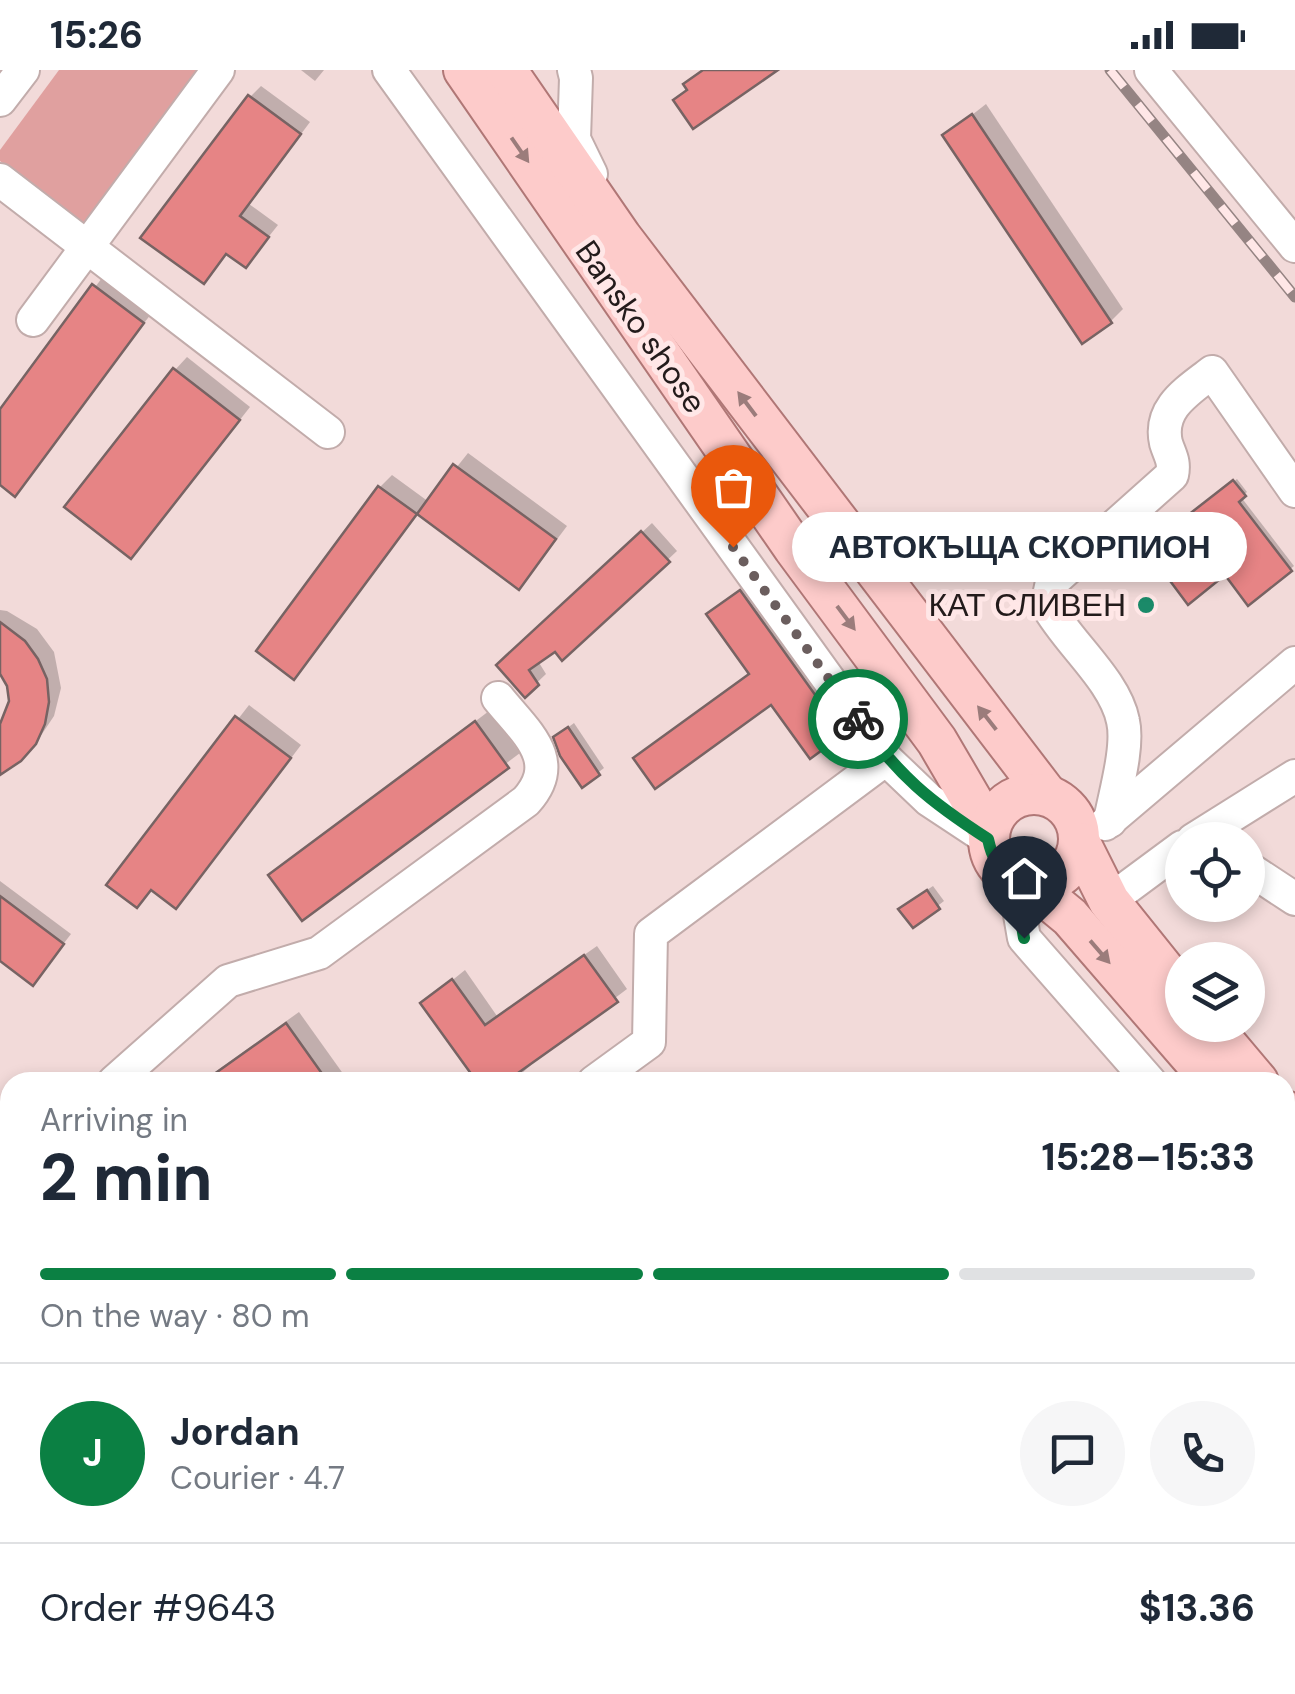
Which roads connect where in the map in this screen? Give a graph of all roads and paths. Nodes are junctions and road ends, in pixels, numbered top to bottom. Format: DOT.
graph roads {
  1 [pos="24,70"];
  2 [pos="218,70"];
  3 [pos="389,70"];
  4 [pos="464,70"];
  5 [pos="506,70"];
  6 [pos="1151,70"];
  7 [pos="576,73"];
  8 [pos="0,100"];
  9 [pos="0,180"];
  10 [pos="621,236"];
  11 [pos="86,246"];
  12 [pos="1295,246"];
  13 [pos="32,320"];
  14 [pos="328,432"];
  15 [pos="1295,491"];
  16 [pos="1295,662"];
  17 [pos="498,698"];
  18 [pos="886,759"];
  19 [pos="1295,776"];
  20 [pos="1046,795"];
  21 [pos="1224,822"];
  22 [pos="989,834"];
  23 [pos="1090,834"];
  24 [pos="1165,862"];
  25 [pos="1265,878"];
  26 [pos="1022,882"];
  27 [pos="1293,894"];
  28 [pos="1109,901"];
  29 [pos="1165,971"];
  30 [pos="1224,1042"];
  31 [pos="125,1072"];
  32 [pos="608,1072"];
  33 [pos="1141,1072"];
  34 [pos="1204,1072"];
  35 [pos="1250,1072"];
  1 -- 8 [label="street"];
  2 -- 11 [label="street"];
  3 -- 18 [label="street"];
  4 -- 22 [label="main road, Bansko shose, one-way"];
  5 -- 10 [label="main road, Bansko shose"];
  6 -- 12 [label="street"];
  7 -- 10 [label="street"];
  9 -- 11 [label="street"];
  20 -- 10 [label="main road, Bansko shose, one-way"];
  11 -- 13 [label="street"];
  11 -- 14 [label="street"];
  15 -- 23 [label="street"];
  16 -- 23 [label="street"];
  17 -- 31 [label="street"];
  18 -- 22 [label="street"];
  18 -- 32 [label="street"];
  19 -- 21 [label="street"];
  20 -- 22 [label="main road"];
  20 -- 23 [label="main road"];
  22 -- 26 [label="main road"];
  23 -- 26 [label="main road"];
  23 -- 28 [label="main road"];
  24 -- 28 [label="street"];
  25 -- 27 [label="street"];
  26 -- 33 [label="street"];
  26 -- 34 [label="main road, one-way"];
  28 -- 29 [label="main road"];
  30 -- 35 [label="main road"];
}
